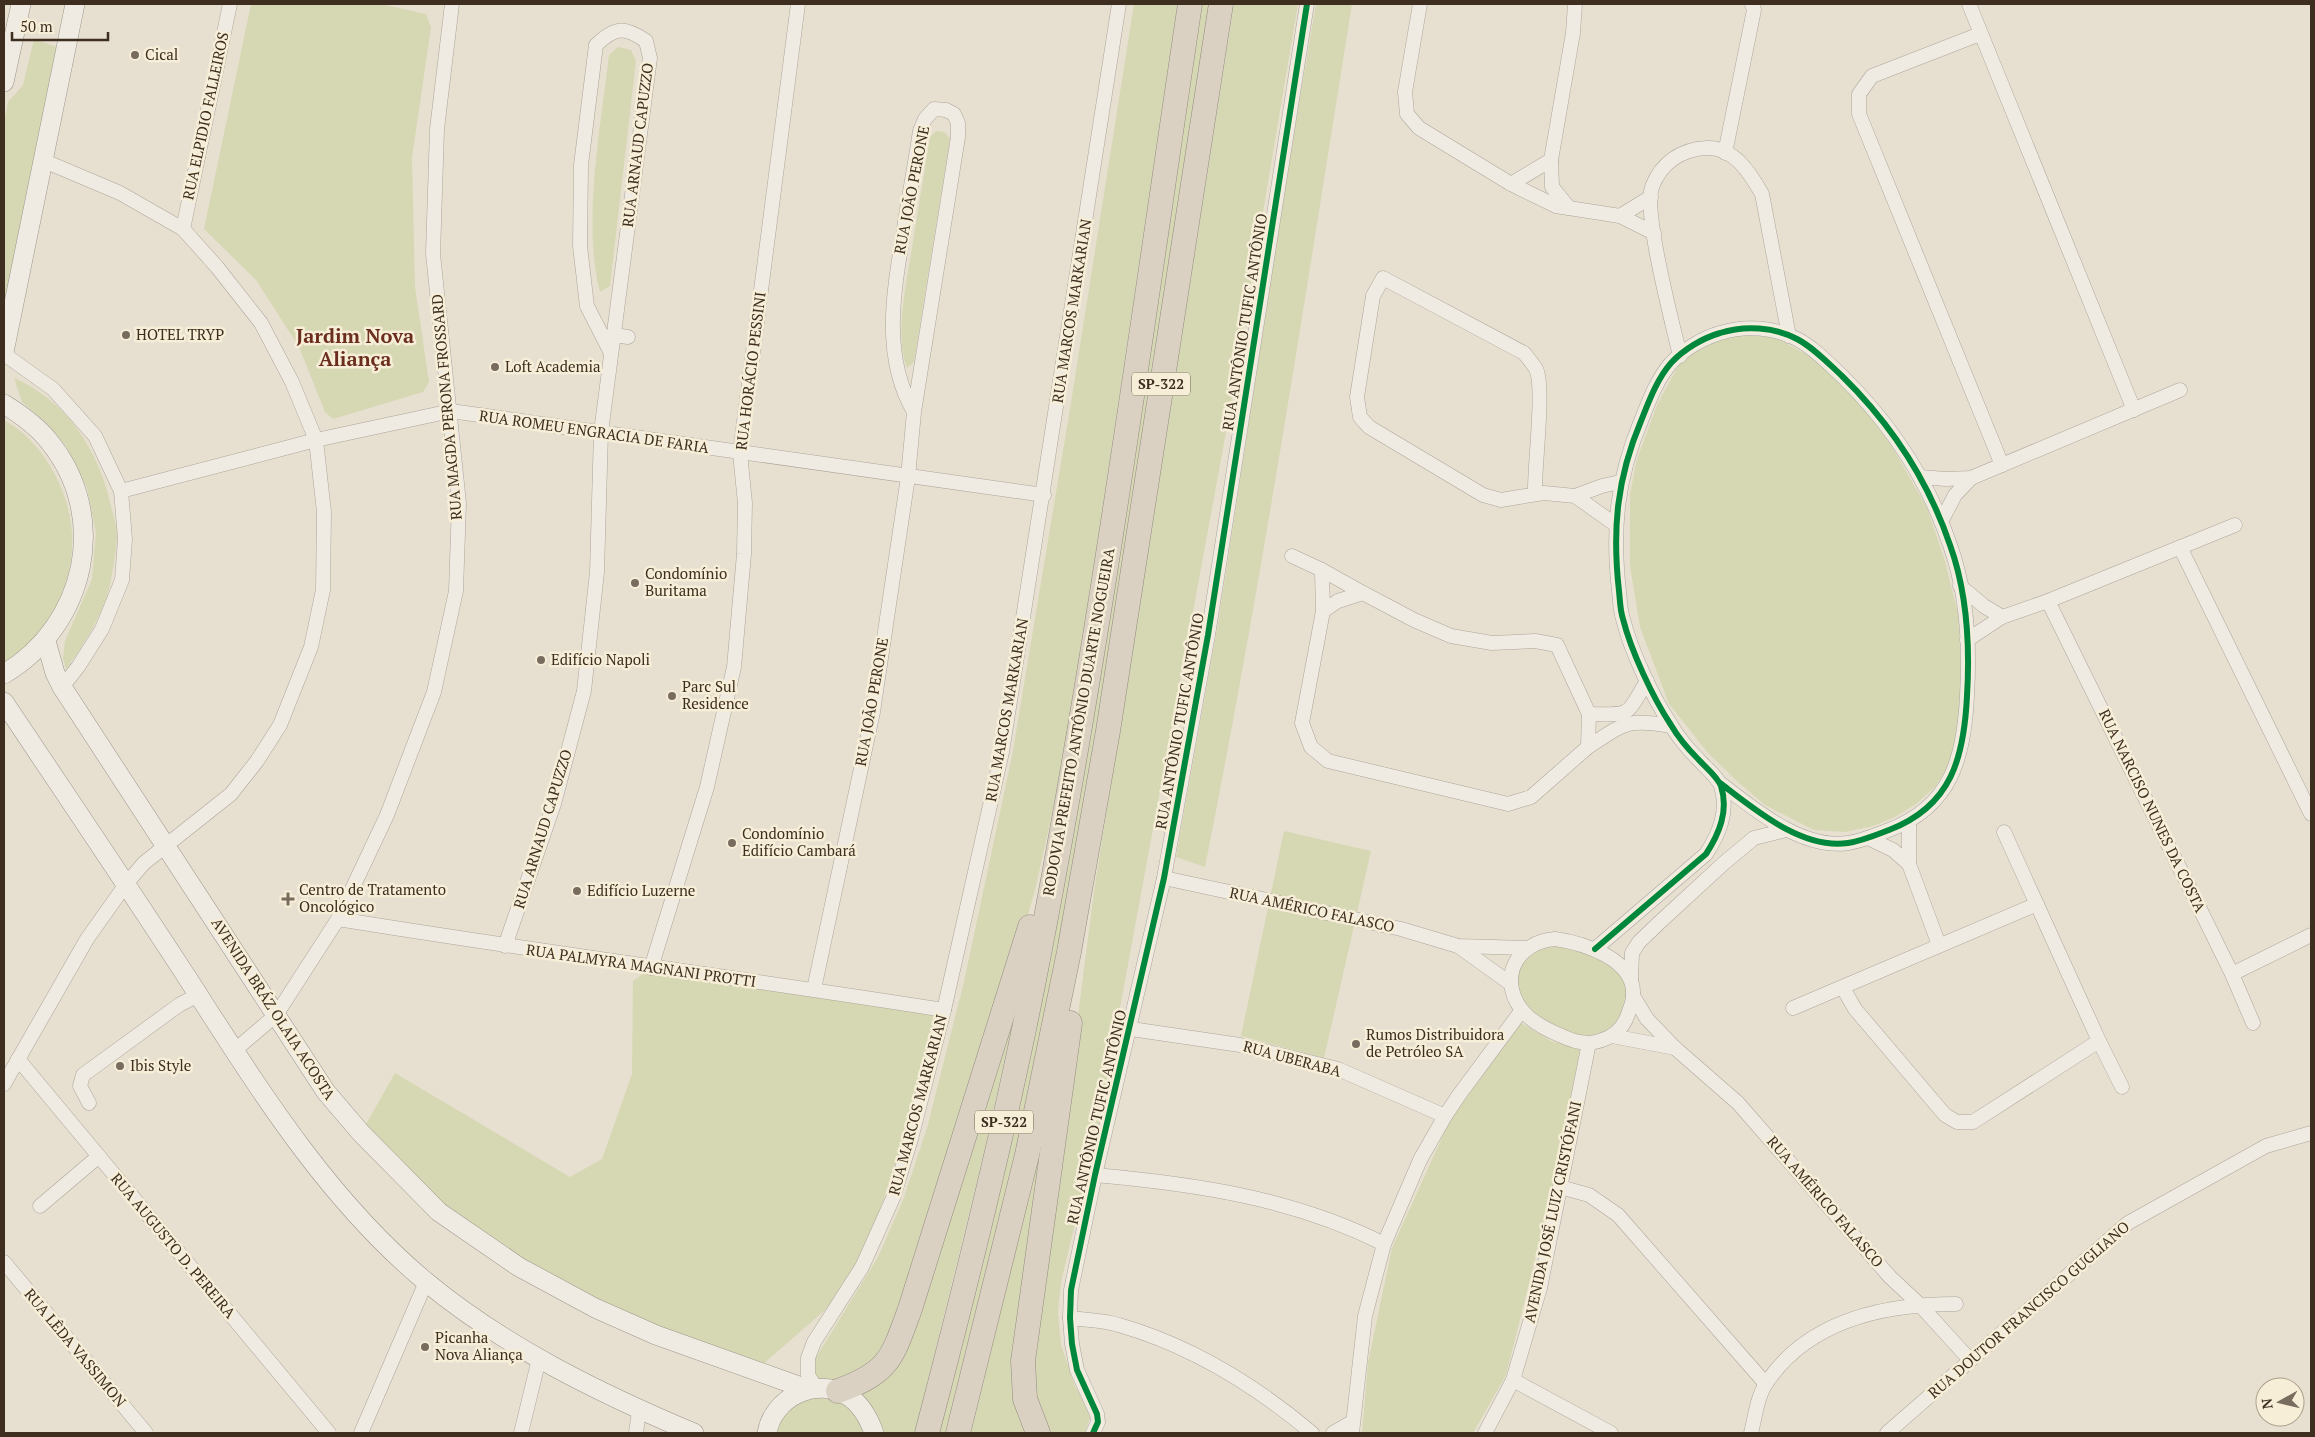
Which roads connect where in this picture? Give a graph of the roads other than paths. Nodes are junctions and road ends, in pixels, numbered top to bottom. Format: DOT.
graph roads {
  1 [pos="20,4"];
  2 [pos="75,4"];
  3 [pos="230,4"];
  4 [pos="452,4"];
  5 [pos="798,4"];
  6 [pos="1119,4"];
  7 [pos="1186,4"];
  8 [pos="1190,4"];
  9 [pos="1222,4"];
  10 [pos="1307,4"];
  11 [pos="1420,4"];
  12 [pos="1575,4"];
  13 [pos="1969,4"];
  14 [pos="1755,6"];
  15 [pos="1980,34"];
  16 [pos="1184,45"];
  17 [pos="4,82"];
  18 [pos="1725,153"];
  19 [pos="42,160"];
  20 [pos="1551,160"];
  21 [pos="1511,184"];
  22 [pos="1651,197"];
  23 [pos="1569,208"];
  24 [pos="1620,216"];
  25 [pos="183,229"];
  26 [pos="1654,233"];
  27 [pos="614,335"];
  28 [pos="1789,336"];
  29 [pos="628,337"];
  30 [pos="4,353"];
  31 [pos="611,353"];
  32 [pos="1680,356"];
  33 [pos="2180,390"];
  34 [pos="4,404"];
  35 [pos="2134,410"];
  36 [pos="451,411"];
  37 [pos="914,412"];
  38 [pos="601,432"];
  39 [pos="316,440"];
  40 [pos="740,453"];
  41 [pos="2002,465"];
  42 [pos="908,477"];
  43 [pos="1920,478"];
  44 [pos="1971,478"];
  45 [pos="1620,482"];
  46 [pos="120,491"];
  47 [pos="1535,494"];
  48 [pos="1044,496"];
  49 [pos="1575,496"];
  50 [pos="1941,522"];
  51 [pos="1616,525"];
  52 [pos="2235,525"];
  53 [pos="2180,548"];
  54 [pos="1292,556"];
  55 [pos="1322,570"];
  56 [pos="1960,586"];
  57 [pos="1362,593"];
  58 [pos="2048,601"];
  59 [pos="1324,611"];
  60 [pos="2002,617"];
  61 [pos="1967,640"];
  62 [pos="46,641"];
  63 [pos="4,674"];
  64 [pos="1647,681"];
  65 [pos="62,687"];
  66 [pos="4,702"];
  67 [pos="1589,714"];
  68 [pos="1621,720"];
  69 [pos="11,724"];
  70 [pos="1671,726"];
  71 [pos="1588,747"];
  72 [pos="1720,783"];
  73 [pos="1066,808"];
  74 [pos="2311,814"];
  75 [pos="1093,816"];
  76 [pos="1909,822"];
  77 [pos="1786,830"];
  78 [pos="2004,832"];
  79 [pos="1868,838"];
  80 [pos="167,846"];
  81 [pos="1698,861"];
  82 [pos="1909,864"];
  83 [pos="1710,876"];
  84 [pos="1164,878"];
  85 [pos="126,884"];
  86 [pos="2036,904"];
  87 [pos="338,919"];
  88 [pos="2311,935"];
  89 [pos="1939,945"];
  90 [pos="505,946"];
  91 [pos="1458,946"];
  92 [pos="1526,948"];
  93 [pos="1596,949"];
  94 [pos="651,968"];
  95 [pos="2232,974"];
  96 [pos="1631,979"];
  97 [pos="1511,984"];
  98 [pos="1843,988"];
  99 [pos="814,989"];
  100 [pos="198,995"];
  101 [pos="1634,996"];
  102 [pos="1793,1008"];
  103 [pos="944,1010"];
  104 [pos="1522,1010"];
  105 [pos="276,1015"];
  106 [pos="2253,1023"];
  107 [pos="1131,1028"];
  108 [pos="1612,1036"];
  109 [pos="2099,1041"];
  110 [pos="1589,1043"];
  111 [pos="1675,1048"];
  112 [pos="234,1051"];
  113 [pos="18,1059"];
  114 [pos="4,1084"];
  115 [pos="2122,1086"];
  116 [pos="89,1103"];
  117 [pos="1445,1116"];
  118 [pos="2311,1133"];
  119 [pos="98,1156"];
  120 [pos="1095,1175"];
  121 [pos="1560,1187"];
  122 [pos="40,1206"];
  123 [pos="1384,1244"];
  124 [pos="4,1262"];
  125 [pos="426,1282"];
  126 [pos="1919,1304"];
  127 [pos="1956,1304"];
  128 [pos="1070,1318"];
  129 [pos="539,1359"];
  130 [pos="1970,1360"];
  131 [pos="1513,1380"];
  132 [pos="1765,1384"];
  133 [pos="820,1390"];
  134 [pos="639,1411"];
  135 [pos="1352,1428"];
  136 [pos="146,1433"];
  137 [pos="329,1433"];
  138 [pos="361,1433"];
  139 [pos="521,1433"];
  140 [pos="636,1433"];
  141 [pos="694,1433"];
  142 [pos="768,1433"];
  143 [pos="874,1433"];
  144 [pos="927,1433"];
  145 [pos="958,1433"];
  146 [pos="1038,1433"];
  147 [pos="1093,1433"];
  148 [pos="1312,1433"];
  149 [pos="1333,1433"];
  150 [pos="1485,1433"];
  151 [pos="1611,1433"];
  152 [pos="1751,1433"];
  153 [pos="1887,1433"];
  1 -- 17 [label="main road"];
  2 -- 19 [label="main road"];
  3 -- 25 [label="street, RUA ELPIDIO FALLEIROS"];
  4 -- 36 [label="street, RUA MAGDA PERONA FROSSARD"];
  5 -- 40 [label="street, RUA HORÁCIO PESSINI"];
  6 -- 48 [label="street, RUA MARCOS MARKARIAN"];
  7 -- 16 [label="highway"];
  8 -- 16 [label="highway, RODOVIA PREFEITO ANTÔNIO DUARTE NOGUEIRA / SP-322"];
  9 -- 75 [label="highway, RODOVIA PREFEITO ANTÔNIO DUARTE NOGUEIRA / SP-322"];
  10 -- 84 [label="street, RUA ANTÔNIO TUFIC ANTÔNIO"];
  11 -- 21 [label="street"];
  12 -- 20 [label="street"];
  13 -- 15 [label="street"];
  14 -- 18 [label="street"];
  15 -- 35 [label="street"];
  15 -- 41 [label="street"];
  16 -- 73 [label="highway, RODOVIA PREFEITO ANTÔNIO DUARTE NOGUEIRA / SP-322"];
  18 -- 22 [label="street"];
  18 -- 28 [label="street"];
  19 -- 25 [label="street"];
  19 -- 30 [label="main road"];
  20 -- 21 [label="street"];
  20 -- 23 [label="street"];
  21 -- 23 [label="street"];
  22 -- 24 [label="street"];
  22 -- 26 [label="street"];
  23 -- 24 [label="street"];
  24 -- 26 [label="street"];
  25 -- 39 [label="street"];
  26 -- 32 [label="street"];
  27 -- 29 [label="street"];
  27 -- 31 [label="street, RUA ARNAUD CAPUZZO"];
  27 -- 31 [label="street, RUA ARNAUD CAPUZZO"];
  28 -- 32 [label="street"];
  28 -- 43 [label="street"];
  30 -- 46 [label="street"];
  31 -- 38 [label="street, RUA ARNAUD CAPUZZO"];
  32 -- 45 [label="street"];
  33 -- 35 [label="street"];
  34 -- 62 [label="main road"];
  35 -- 41 [label="street"];
  36 -- 38 [label="street, RUA ROMEU ENGRACIA DE FARIA"];
  36 -- 39 [label="street, RUA ROMEU ENGRACIA DE FARIA"];
  36 -- 87 [label="street, RUA MAGDA PERONA FROSSARD"];
  37 -- 37 [label="street, RUA JOÃO PERONE"];
  37 -- 42 [label="street, RUA JOÃO PERONE"];
  38 -- 40 [label="street, RUA ROMEU ENGRACIA DE FARIA"];
  38 -- 90 [label="street, RUA ARNAUD CAPUZZO"];
  39 -- 46 [label="street, RUA ROMEU ENGRACIA DE FARIA"];
  39 -- 80 [label="street"];
  40 -- 42 [label="street, RUA ROMEU ENGRACIA DE FARIA"];
  40 -- 94 [label="street, RUA HORÁCIO PESSINI"];
  41 -- 44 [label="street"];
  42 -- 48 [label="street, RUA ROMEU ENGRACIA DE FARIA"];
  42 -- 99 [label="street, RUA JOÃO PERONE"];
  43 -- 44 [label="street"];
  43 -- 50 [label="street"];
  44 -- 50 [label="street"];
  45 -- 49 [label="street"];
  45 -- 51 [label="street"];
  46 -- 65 [label="street"];
  47 -- 47 [label="street"];
  47 -- 49 [label="street"];
  48 -- 103 [label="street, RUA MARCOS MARKARIAN"];
  49 -- 51 [label="street"];
  50 -- 56 [label="street"];
  51 -- 64 [label="street"];
  52 -- 53 [label="street"];
  53 -- 58 [label="street"];
  53 -- 74 [label="street"];
  54 -- 55 [label="street"];
  55 -- 57 [label="street"];
  55 -- 59 [label="street"];
  56 -- 60 [label="street"];
  56 -- 61 [label="street"];
  57 -- 59 [label="street"];
  57 -- 67 [label="street"];
  58 -- 60 [label="street"];
  58 -- 95 [label="street, RUA NARCISO NUNES DA COSTA"];
  59 -- 71 [label="street"];
  60 -- 61 [label="street"];
  61 -- 76 [label="street"];
  62 -- 63 [label="main road"];
  62 -- 65 [label="main road, AVENIDA BRÁZ OLAIA ACOSTA"];
  64 -- 68 [label="street"];
  64 -- 70 [label="street"];
  65 -- 80 [label="main road, AVENIDA BRÁZ OLAIA ACOSTA"];
  66 -- 69 [label="main road"];
  67 -- 68 [label="street"];
  67 -- 71 [label="street"];
  68 -- 70 [label="street"];
  68 -- 71 [label="street"];
  69 -- 85 [label="main road"];
  70 -- 72 [label="street"];
  72 -- 77 [label="street"];
  72 -- 81 [label="street"];
  73 -- 133 [label="highway"];
  73 -- 144 [label="highway, RODOVIA PREFEITO ANTÔNIO DUARTE NOGUEIRA / SP-322"];
  75 -- 145 [label="highway, RODOVIA PREFEITO ANTÔNIO DUARTE NOGUEIRA / SP-322"];
  75 -- 146 [label="highway"];
  76 -- 79 [label="street"];
  76 -- 82 [label="street"];
  77 -- 79 [label="street"];
  77 -- 83 [label="street"];
  78 -- 86 [label="street"];
  79 -- 82 [label="street"];
  80 -- 85 [label="street"];
  80 -- 105 [label="main road, AVENIDA BRÁZ OLAIA ACOSTA"];
  81 -- 83 [label="street"];
  81 -- 93 [label="street"];
  82 -- 89 [label="street"];
  83 -- 96 [label="street"];
  84 -- 91 [label="street, RUA AMÉRICO FALASCO"];
  84 -- 107 [label="street, RUA ANTÔNIO TUFIC ANTÔNIO"];
  85 -- 100 [label="main road"];
  85 -- 113 [label="street"];
  86 -- 89 [label="street"];
  86 -- 109 [label="street"];
  87 -- 90 [label="street, RUA PALMYRA MAGNANI PROTTI"];
  87 -- 105 [label="street, RUA MAGDA PERONA FROSSARD"];
  88 -- 95 [label="street"];
  89 -- 98 [label="street"];
  90 -- 94 [label="street, RUA PALMYRA MAGNANI PROTTI"];
  91 -- 92 [label="street, RUA AMÉRICO FALASCO"];
  91 -- 97 [label="street, RUA AMÉRICO FALASCO"];
  92 -- 93 [label="street"];
  92 -- 97 [label="street"];
  93 -- 96 [label="street"];
  94 -- 99 [label="street, RUA PALMYRA MAGNANI PROTTI"];
  95 -- 106 [label="street, RUA NARCISO NUNES DA COSTA"];
  96 -- 101 [label="street"];
  97 -- 104 [label="street"];
  98 -- 102 [label="street"];
  98 -- 109 [label="street"];
  99 -- 103 [label="street, RUA PALMYRA MAGNANI PROTTI"];
  100 -- 112 [label="main road"];
  100 -- 116 [label="street"];
  101 -- 108 [label="street"];
  101 -- 111 [label="street, RUA AMÉRICO FALASCO"];
  103 -- 133 [label="street, RUA MARCOS MARKARIAN"];
  104 -- 110 [label="street"];
  104 -- 117 [label="street"];
  105 -- 112 [label="street, RUA MAGDA PERONA FROSSARD"];
  105 -- 133 [label="main road, AVENIDA BRÁZ OLAIA ACOSTA"];
  107 -- 117 [label="street, RUA UBERABA"];
  107 -- 120 [label="street, RUA ANTÔNIO TUFIC ANTÔNIO"];
  108 -- 110 [label="street"];
  108 -- 111 [label="street"];
  109 -- 115 [label="street"];
  110 -- 121 [label="street, AVENIDA JOSÉ LUIZ CRISTÓFANI"];
  111 -- 126 [label="street, RUA AMÉRICO FALASCO"];
  112 -- 125 [label="main road"];
  113 -- 114 [label="street"];
  113 -- 119 [label="street, RUA AUGUSTO D. PEREIRA"];
  117 -- 123 [label="street"];
  118 -- 130 [label="street, RUA DOUTOR FRANCISCO GUGLIANO"];
  119 -- 122 [label="street"];
  119 -- 137 [label="street, RUA AUGUSTO D. PEREIRA"];
  120 -- 123 [label="street"];
  120 -- 128 [label="street, RUA ANTÔNIO TUFIC ANTÔNIO"];
  121 -- 131 [label="street, AVENIDA JOSÉ LUIZ CRISTÓFANI"];
  121 -- 132 [label="street"];
  123 -- 135 [label="street"];
  124 -- 136 [label="street, RUA LÊDA VASSIMON"];
  125 -- 129 [label="main road"];
  125 -- 138 [label="street"];
  126 -- 127 [label="street"];
  126 -- 130 [label="street, RUA AMÉRICO FALASCO"];
  126 -- 132 [label="street"];
  128 -- 147 [label="street, RUA ANTÔNIO TUFIC ANTÔNIO"];
  128 -- 148 [label="street"];
  129 -- 134 [label="main road"];
  129 -- 139 [label="street"];
  130 -- 153 [label="street, RUA DOUTOR FRANCISCO GUGLIANO"];
  131 -- 150 [label="street, AVENIDA JOSÉ LUIZ CRISTÓFANI"];
  131 -- 151 [label="street"];
  132 -- 152 [label="street"];
  133 -- 142 [label="main road"];
  133 -- 143 [label="main road, AVENIDA BRÁZ OLAIA ACOSTA"];
  134 -- 140 [label="street"];
  134 -- 141 [label="main road"];
  135 -- 149 [label="street"];
}
